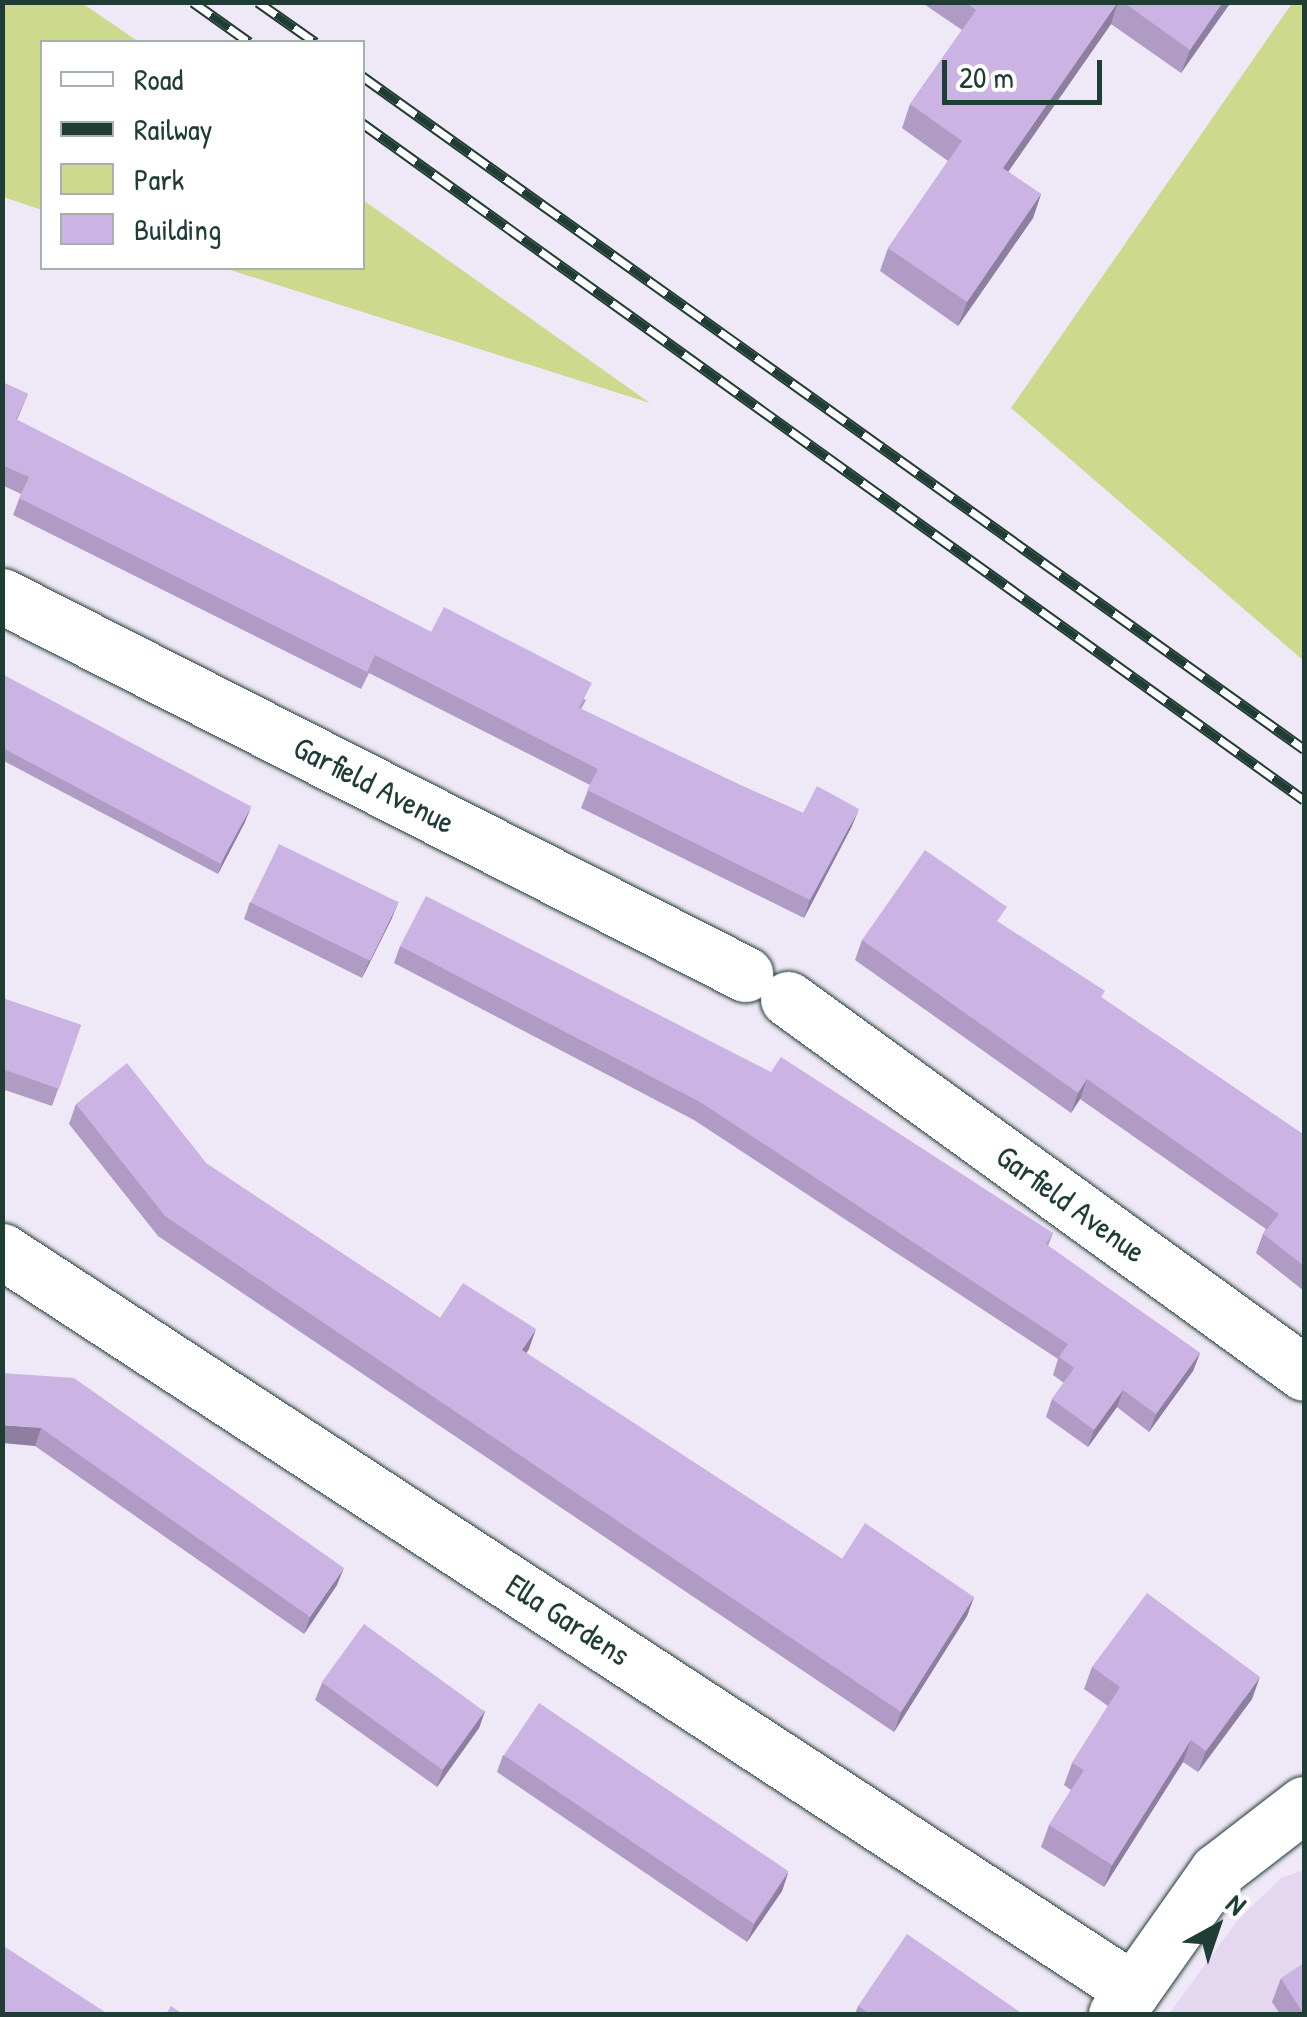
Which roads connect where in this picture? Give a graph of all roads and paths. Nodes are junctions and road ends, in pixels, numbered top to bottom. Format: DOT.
graph roads {
  1 [pos="2,596"];
  2 [pos="2,1252"];
  3 [pos="1304,1373"];
  4 [pos="1304,1804"];
  5 [pos="1125,2002"];
  1 -- 3 [label="street, Garfield Avenue"];
  2 -- 5 [label="street, Ella Gardens"];
  4 -- 5 [label="street"];
}
